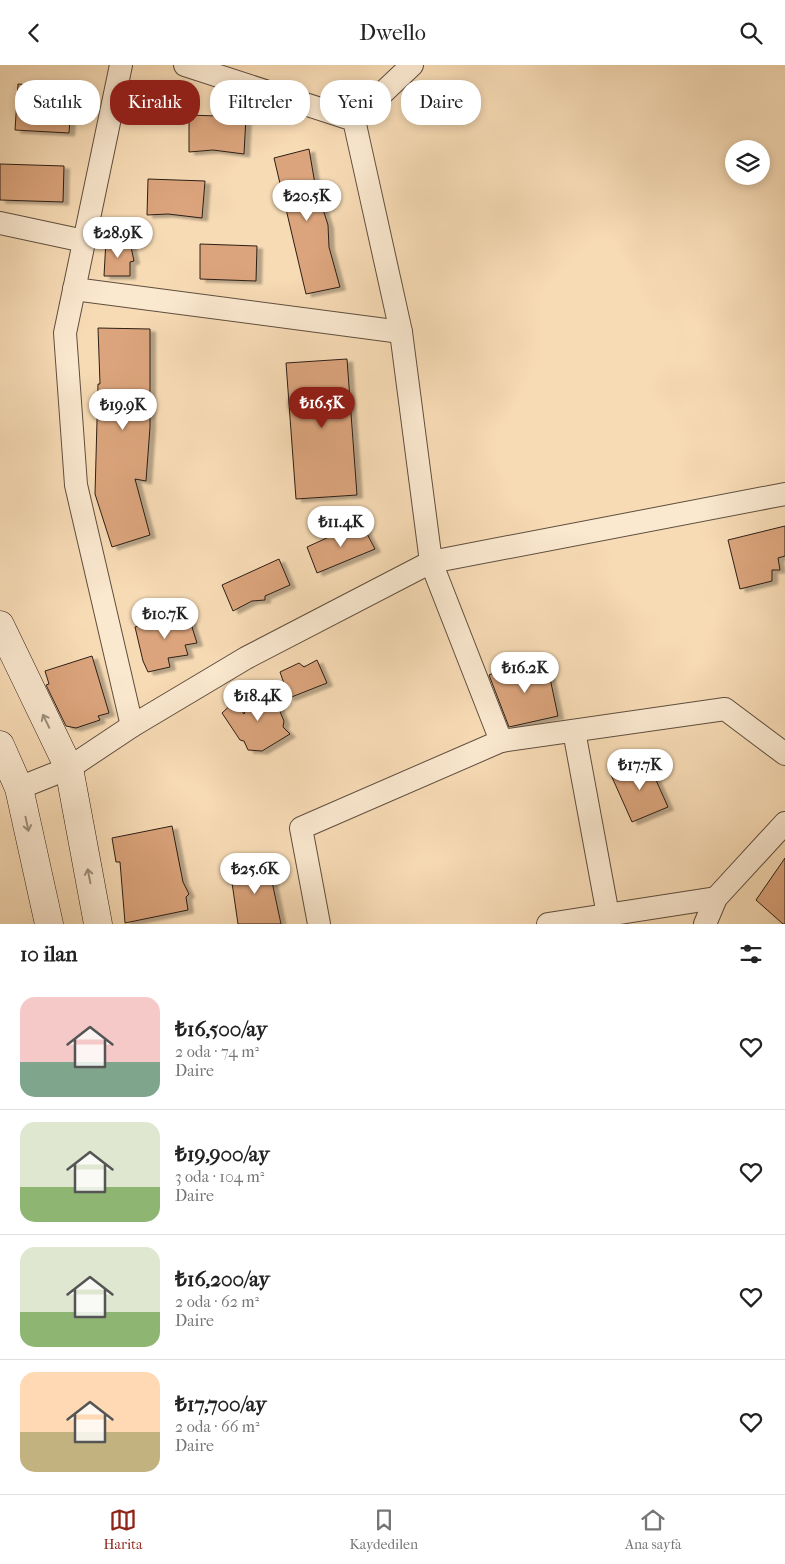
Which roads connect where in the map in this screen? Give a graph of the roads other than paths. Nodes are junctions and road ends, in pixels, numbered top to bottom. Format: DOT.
graph roads {
  1 [pos="120,65"];
  2 [pos="185,65"];
  3 [pos="412,65"];
  4 [pos="391,85"];
  5 [pos="320,109"];
  6 [pos="355,125"];
  7 [pos="0,223"];
  8 [pos="84,241"];
  9 [pos="74,289"];
  10 [pos="401,332"];
  11 [pos="785,494"];
  12 [pos="431,562"];
  13 [pos="0,625"];
  14 [pos="132,726"];
  15 [pos="574,731"];
  16 [pos="501,741"];
  17 [pos="0,745"];
  18 [pos="785,754"];
  19 [pos="69,768"];
  20 [pos="19,788"];
  21 [pos="785,823"];
  22 [pos="716,898"];
  23 [pos="608,915"];
  24 [pos="49,924"];
  25 [pos="98,924"];
  26 [pos="319,924"];
  27 [pos="548,924"];
  28 [pos="705,924"];
  1 -- 8 [label="street"];
  2 -- 5 [label="street"];
  3 -- 4 [label="street"];
  6 -- 10 [label="street"];
  7 -- 8 [label="street"];
  8 -- 9 [label="street"];
  9 -- 10 [label="street"];
  9 -- 14 [label="street"];
  10 -- 12 [label="street"];
  11 -- 12 [label="street"];
  12 -- 14 [label="street"];
  12 -- 16 [label="street"];
  19 -- 13 [label="street, one-way"];
  14 -- 19 [label="street"];
  15 -- 16 [label="street"];
  15 -- 18 [label="street"];
  15 -- 23 [label="street"];
  16 -- 26 [label="street"];
  17 -- 20 [label="street"];
  19 -- 20 [label="street"];
  25 -- 19 [label="street, one-way"];
  20 -- 24 [label="street, one-way"];
  21 -- 22 [label="street"];
  22 -- 23 [label="street"];
  22 -- 28 [label="street"];
  23 -- 27 [label="street"];
}
